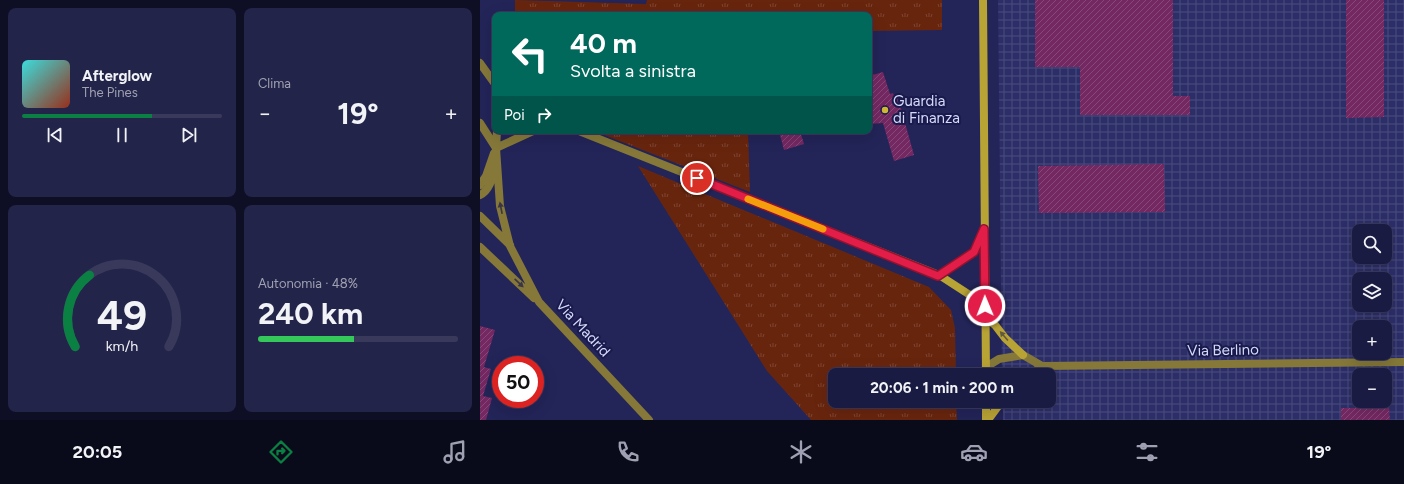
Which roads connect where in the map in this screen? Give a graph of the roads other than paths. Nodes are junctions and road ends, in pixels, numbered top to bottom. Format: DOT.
graph roads {
  1 [pos="983,0"];
  2 [pos="480,62"];
  3 [pos="492,80"];
  4 [pos="480,123"];
  5 [pos="497,134"];
  6 [pos="526,134"];
  7 [pos="586,134"];
  8 [pos="496,148"];
  9 [pos="480,175"];
  10 [pos="480,185"];
  11 [pos="480,195"];
  12 [pos="480,216"];
  13 [pos="984,229"];
  14 [pos="480,239"];
  15 [pos="510,246"];
  16 [pos="480,247"];
  17 [pos="505,270"];
  18 [pos="938,276"];
  19 [pos="539,302"];
  20 [pos="985,318"];
  21 [pos="1023,355"];
  22 [pos="1404,362"];
  23 [pos="1042,366"];
  24 [pos="986,368"];
  25 [pos="989,368"];
  26 [pos="1039,368"];
  27 [pos="986,408"];
  28 [pos="996,408"];
  29 [pos="649,420"];
  30 [pos="987,420"];
  1 -- 13 [label="main road"];
  2 -- 3 [label="street"];
  4 -- 8 [label="street"];
  5 -- 8 [label="street"];
  6 -- 8 [label="street"];
  7 -- 18 [label="street"];
  8 -- 9 [label="street"];
  8 -- 10 [label="street"];
  8 -- 11 [label="street"];
  15 -- 8 [label="street, one-way"];
  12 -- 15 [label="street"];
  13 -- 18 [label="main road"];
  13 -- 20 [label="main road"];
  14 -- 17 [label="street"];
  15 -- 19 [label="street, Via Madrid"];
  16 -- 17 [label="street"];
  17 -- 19 [label="street, one-way"];
  18 -- 20 [label="main road"];
  19 -- 29 [label="street, Via Madrid"];
  21 -- 20 [label="main road, one-way"];
  20 -- 24 [label="main road"];
  21 -- 23 [label="street"];
  21 -- 25 [label="street"];
  22 -- 23 [label="street, Via Berlino"];
  23 -- 26 [label="street"];
  27 -- 30 [label="main road"];
  28 -- 30 [label="main road"];
}
